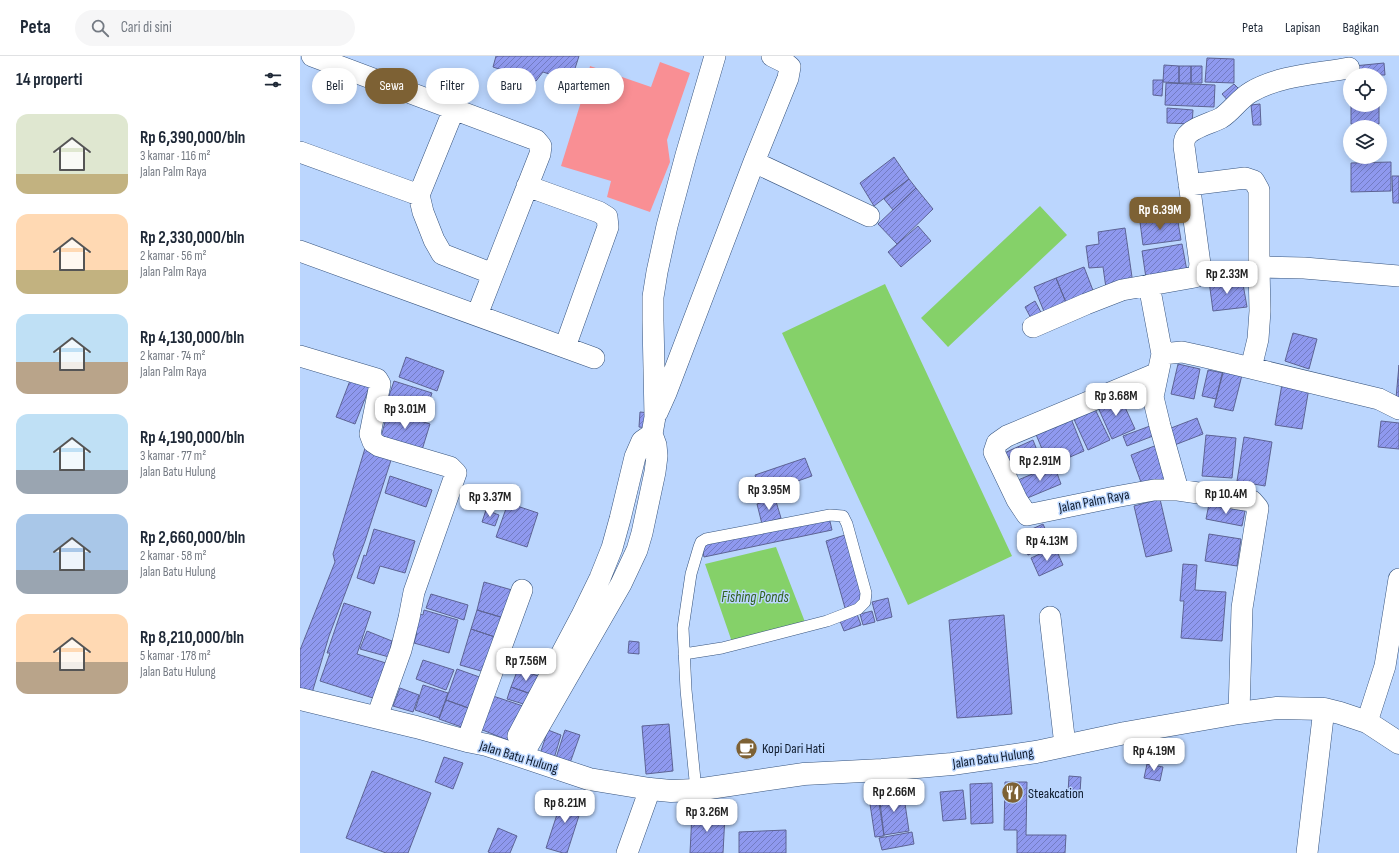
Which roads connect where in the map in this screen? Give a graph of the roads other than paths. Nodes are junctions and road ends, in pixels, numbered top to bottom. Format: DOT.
graph roads {
  1 [pos="312,56"];
  2 [pos="715,56"];
  3 [pos="772,56"];
  4 [pos="1343,69"];
  5 [pos="454,109"];
  6 [pos="300,152"];
  7 [pos="754,162"];
  8 [pos="1189,185"];
  9 [pos="527,186"];
  10 [pos="419,195"];
  11 [pos="869,216"];
  12 [pos="300,252"];
  13 [pos="1259,267"];
  14 [pos="493,274"];
  15 [pos="1399,276"];
  16 [pos="1149,285"];
  17 [pos="477,315"];
  18 [pos="1033,328"];
  19 [pos="565,347"];
  20 [pos="300,356"];
  21 [pos="594,358"];
  22 [pos="1160,363"];
  23 [pos="1251,368"];
  24 [pos="1399,409"];
  25 [pos="653,425"];
  26 [pos="1178,490"];
  27 [pos="1399,579"];
  28 [pos="522,590"];
  29 [pos="1050,617"];
  30 [pos="684,654"];
  31 [pos="300,699"];
  32 [pos="1324,710"];
  33 [pos="1239,713"];
  34 [pos="377,717"];
  35 [pos="1367,722"];
  36 [pos="467,741"];
  37 [pos="1399,743"];
  38 [pos="1065,745"];
  39 [pos="516,754"];
  40 [pos="650,789"];
  41 [pos="696,790"];
  42 [pos="627,853"];
  43 [pos="1307,853"];
  1 -- 5 [label="street"];
  2 -- 25 [label="street"];
  3 -- 7 [label="street"];
  4 -- 8 [label="street"];
  5 -- 9 [label="street"];
  5 -- 10 [label="street"];
  6 -- 10 [label="street"];
  7 -- 11 [label="street"];
  7 -- 25 [label="street"];
  8 -- 13 [label="street"];
  8 -- 16 [label="street"];
  9 -- 14 [label="street"];
  9 -- 19 [label="street"];
  10 -- 14 [label="street"];
  12 -- 17 [label="street"];
  13 -- 15 [label="street"];
  13 -- 23 [label="street"];
  14 -- 17 [label="street"];
  16 -- 18 [label="street"];
  16 -- 22 [label="street"];
  17 -- 19 [label="street"];
  19 -- 21 [label="street"];
  20 -- 34 [label="street"];
  22 -- 23 [label="street, Jalan Palm Raya"];
  22 -- 26 [label="street"];
  22 -- 26 [label="street, Jalan Palm Raya"];
  23 -- 24 [label="street, Jalan Palm Raya"];
  25 -- 39 [label="street"];
  26 -- 33 [label="street, Jalan Palm Raya"];
  27 -- 35 [label="street"];
  28 -- 36 [label="street"];
  29 -- 38 [label="street"];
  30 -- 30 [label="lane"];
  30 -- 41 [label="lane"];
  31 -- 34 [label="street, Jalan Batu Hulung"];
  32 -- 33 [label="street, Jalan Batu Hulung"];
  32 -- 35 [label="street, Jalan Batu Hulung"];
  32 -- 43 [label="street"];
  33 -- 38 [label="street, Jalan Batu Hulung"];
  34 -- 36 [label="street, Jalan Batu Hulung"];
  35 -- 37 [label="street, Jalan Batu Hulung"];
  36 -- 39 [label="street, Jalan Batu Hulung"];
  38 -- 41 [label="street, Jalan Batu Hulung"];
  39 -- 40 [label="street, Jalan Batu Hulung"];
  40 -- 41 [label="street, Jalan Batu Hulung"];
  40 -- 42 [label="street"];
}
